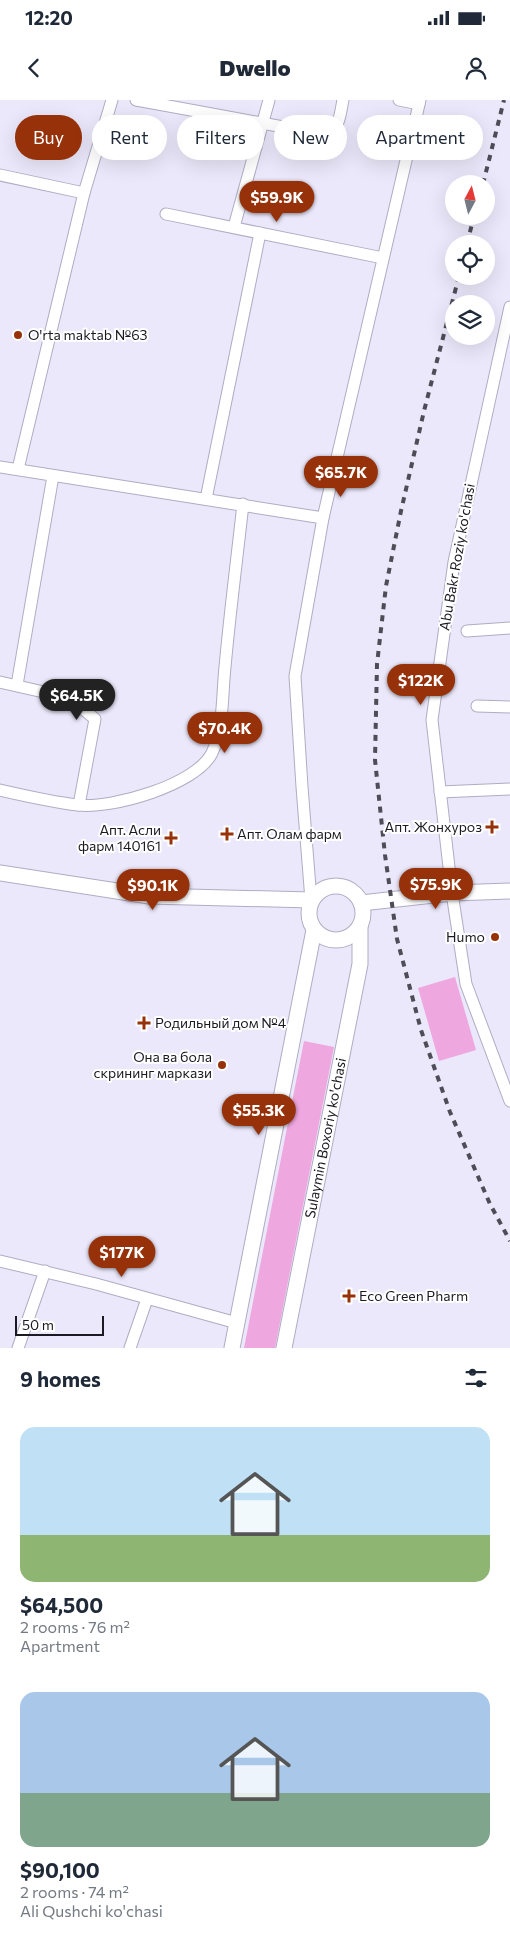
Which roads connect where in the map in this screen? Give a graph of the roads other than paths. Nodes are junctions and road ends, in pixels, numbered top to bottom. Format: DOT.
graph roads {
  1 [pos="112,100"];
  2 [pos="136,100"];
  3 [pos="269,100"];
  4 [pos="343,100"];
  5 [pos="399,100"];
  6 [pos="419,102"];
  7 [pos="218,115"];
  8 [pos="264,116"];
  9 [pos="264,123"];
  10 [pos="252,160"];
  11 [pos="0,175"];
  12 [pos="84,194"];
  13 [pos="166,214"];
  14 [pos="234,227"];
  15 [pos="260,233"];
  16 [pos="383,258"];
  17 [pos="510,309"];
  18 [pos="0,467"];
  19 [pos="18,469"];
  20 [pos="53,476"];
  21 [pos="206,499"];
  22 [pos="243,504"];
  23 [pos="323,518"];
  24 [pos="510,628"];
  25 [pos="466,630"];
  26 [pos="0,682"];
  27 [pos="17,685"];
  28 [pos="477,706"];
  29 [pos="510,706"];
  30 [pos="510,789"];
  31 [pos="0,790"];
  32 [pos="440,792"];
  33 [pos="79,805"];
  34 [pos="0,873"];
  35 [pos="510,891"];
  36 [pos="452,893"];
  37 [pos="311,900"];
  38 [pos="361,903"];
  39 [pos="360,927"];
  40 [pos="314,930"];
  41 [pos="310,954"];
  42 [pos="360,964"];
  43 [pos="510,1101"];
  44 [pos="0,1261"];
  45 [pos="45,1271"];
  46 [pos="147,1299"];
  47 [pos="238,1323"];
  48 [pos="18,1348"];
  49 [pos="130,1348"];
  50 [pos="232,1348"];
  51 [pos="284,1348"];
  1 -- 12 [label="street"];
  2 -- 7 [label="street"];
  3 -- 8 [label="street"];
  4 -- 9 [label="street"];
  5 -- 6 [label="street"];
  6 -- 16 [label="street"];
  10 -- 14 [label="street"];
  11 -- 12 [label="street"];
  12 -- 19 [label="street"];
  13 -- 14 [label="street"];
  14 -- 15 [label="street"];
  15 -- 16 [label="street"];
  15 -- 21 [label="street"];
  16 -- 23 [label="street"];
  17 -- 32 [label="street, Abu Bakr Roziy ko'chasi"];
  18 -- 19 [label="street"];
  19 -- 20 [label="street"];
  20 -- 21 [label="street"];
  20 -- 27 [label="street"];
  21 -- 22 [label="street"];
  22 -- 23 [label="street"];
  22 -- 33 [label="street"];
  23 -- 37 [label="street"];
  24 -- 25 [label="street"];
  26 -- 27 [label="street"];
  27 -- 33 [label="street"];
  28 -- 29 [label="street"];
  30 -- 32 [label="street"];
  31 -- 33 [label="street"];
  32 -- 36 [label="street, Abu Bakr Roziy ko'chasi"];
  34 -- 37 [label="main road"];
  35 -- 36 [label="main road"];
  36 -- 38 [label="main road"];
  36 -- 43 [label="street, Abu Bakr Roziy ko'chasi"];
  37 -- 38 [label="main road"];
  37 -- 40 [label="main road"];
  38 -- 39 [label="main road"];
  39 -- 40 [label="main road"];
  39 -- 42 [label="main road, Sulaymin Boxoriy ko'chasi"];
  40 -- 41 [label="main road"];
  41 -- 42 [label="main road"];
  41 -- 47 [label="main road"];
  42 -- 51 [label="main road, Sulaymin Boxoriy ko'chasi"];
  44 -- 45 [label="street"];
  45 -- 46 [label="street"];
  45 -- 48 [label="street"];
  46 -- 47 [label="street"];
  46 -- 49 [label="street"];
  47 -- 50 [label="main road"];
}
